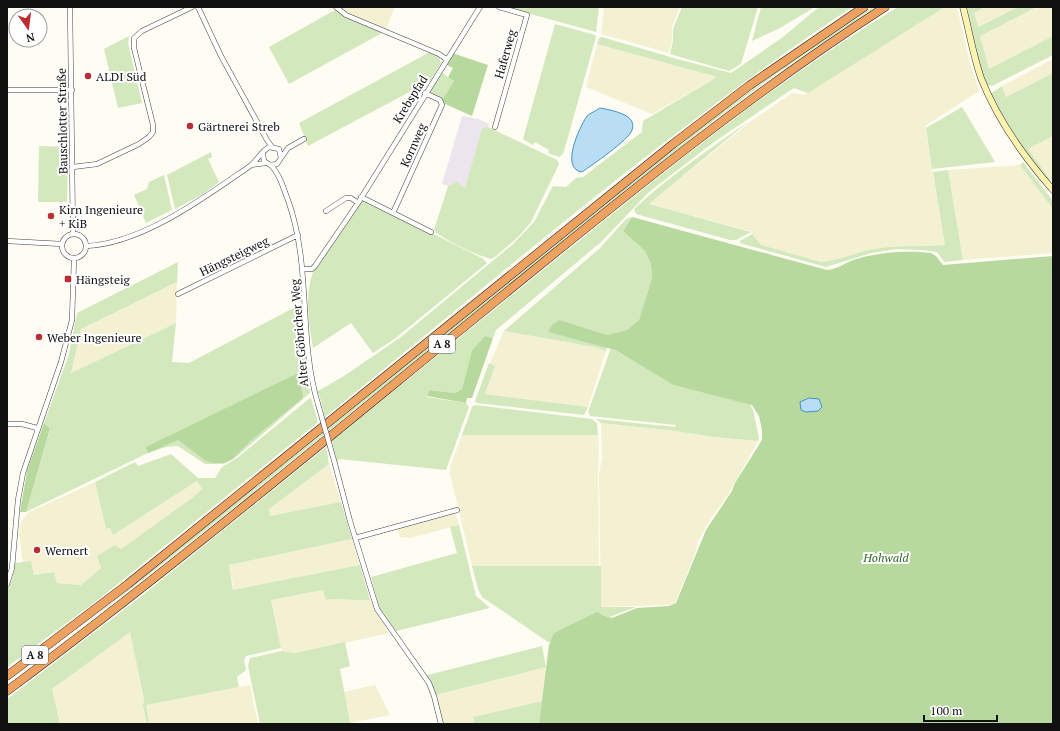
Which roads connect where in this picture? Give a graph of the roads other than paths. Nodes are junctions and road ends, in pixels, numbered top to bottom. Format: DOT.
graph roads {
  1 [pos="70,7"];
  2 [pos="192,7"];
  3 [pos="198,7"];
  4 [pos="336,7"];
  5 [pos="480,7"];
  6 [pos="499,7"];
  7 [pos="864,7"];
  8 [pos="884,7"];
  9 [pos="963,7"];
  10 [pos="446,59"];
  11 [pos="7,90"];
  12 [pos="72,90"];
  13 [pos="426,93"];
  14 [pos="494,127"];
  15 [pos="304,139"];
  16 [pos="266,140"];
  17 [pos="272,146"];
  18 [pos="267,148"];
  19 [pos="288,148"];
  20 [pos="278,149"];
  21 [pos="263,154"];
  22 [pos="280,160"];
  23 [pos="266,163"];
  24 [pos="251,165"];
  25 [pos="271,165"];
  26 [pos="73,167"];
  27 [pos="278,173"];
  28 [pos="1053,190"];
  29 [pos="361,196"];
  30 [pos="358,202"];
  31 [pos="326,211"];
  32 [pos="393,213"];
  33 [pos="431,232"];
  34 [pos="73,234"];
  35 [pos="298,235"];
  36 [pos="7,241"];
  37 [pos="62,244"];
  38 [pos="86,246"];
  39 [pos="74,258"];
  40 [pos="304,269"];
  41 [pos="178,294"];
  42 [pos="7,424"];
  43 [pos="37,428"];
  44 [pos="457,510"];
  45 [pos="356,538"];
  46 [pos="7,584"];
  47 [pos="7,676"];
  48 [pos="7,691"];
  49 [pos="441,724"];
  1 -- 12 [label="street, Bauschlotter Straße"];
  2 -- 26 [label="street"];
  3 -- 16 [label="street"];
  4 -- 10 [label="street"];
  5 -- 10 [label="street, Krebspfad"];
  6 -- 14 [label="street, Haferweg"];
  7 -- 47 [label="highway, A 8"];
  8 -- 48 [label="highway, A 8"];
  9 -- 28 [label="main road"];
  10 -- 13 [label="street, Krebspfad"];
  11 -- 12 [label="street"];
  12 -- 26 [label="street, Bauschlotter Straße"];
  13 -- 29 [label="street, Krebspfad"];
  13 -- 32 [label="street, Kornweg"];
  15 -- 19 [label="street"];
  16 -- 17 [label="street"];
  16 -- 18 [label="street"];
  17 -- 18 [label="street"];
  17 -- 20 [label="street"];
  18 -- 21 [label="street"];
  19 -- 20 [label="street"];
  19 -- 22 [label="street"];
  20 -- 22 [label="street"];
  21 -- 23 [label="street"];
  21 -- 24 [label="street"];
  22 -- 25 [label="street"];
  22 -- 27 [label="street, Alter Göbricher Weg"];
  23 -- 24 [label="street"];
  23 -- 25 [label="street"];
  24 -- 38 [label="street"];
  25 -- 27 [label="street, Alter Göbricher Weg"];
  26 -- 34 [label="street, Bauschlotter Straße"];
  27 -- 35 [label="street, Alter Göbricher Weg"];
  29 -- 30 [label="street, Krebspfad"];
  29 -- 32 [label="street"];
  30 -- 31 [label="street"];
  30 -- 40 [label="street, Krebspfad"];
  32 -- 33 [label="street"];
  34 -- 37 [label="street"];
  34 -- 38 [label="street"];
  35 -- 40 [label="street, Alter Göbricher Weg"];
  35 -- 41 [label="street, Hängsteigweg"];
  36 -- 37 [label="street"];
  37 -- 39 [label="street"];
  38 -- 39 [label="street"];
  39 -- 43 [label="street"];
  40 -- 45 [label="street, Alter Göbricher Weg, bridge"];
  42 -- 43 [label="street"];
  43 -- 46 [label="street"];
  44 -- 45 [label="street"];
  45 -- 49 [label="street, Alter Göbricher Weg"];
}
